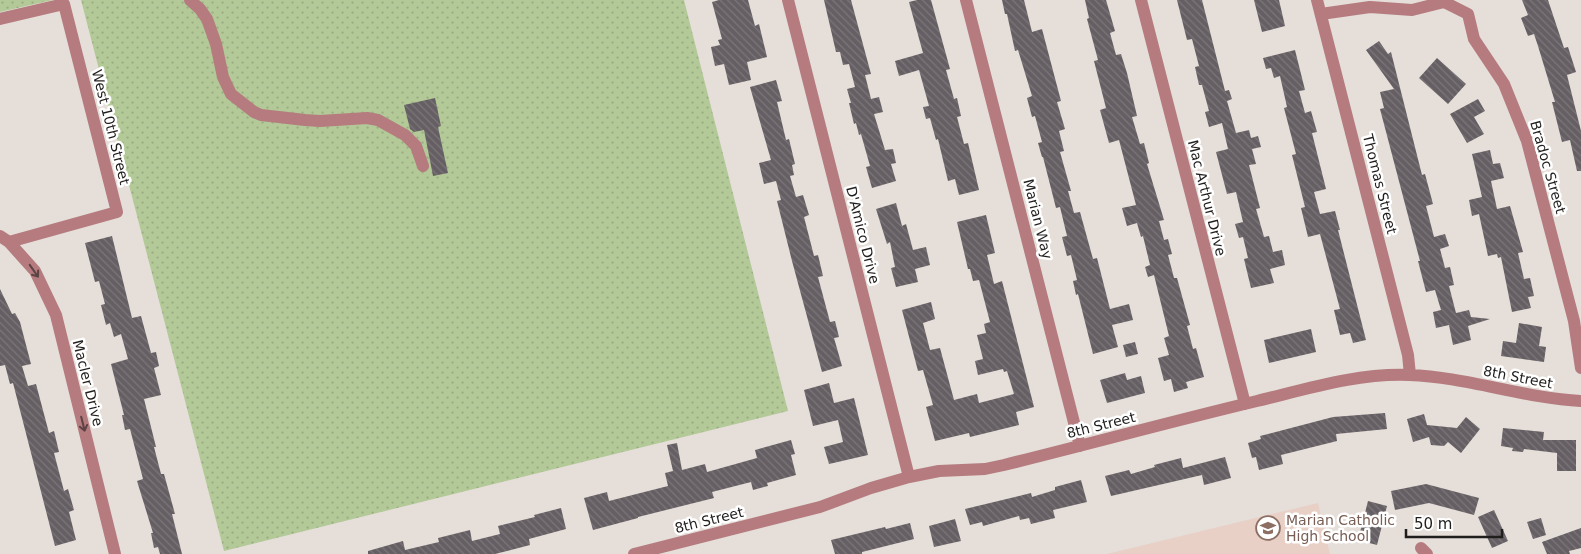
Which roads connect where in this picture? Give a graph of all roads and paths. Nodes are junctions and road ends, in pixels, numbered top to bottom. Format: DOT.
graph roads {
  1 [pos="190,0"];
  2 [pos="788,0"];
  3 [pos="966,0"];
  4 [pos="1141,0"];
  5 [pos="1317,0"];
  6 [pos="1321,14"];
  7 [pos="0,19"];
  8 [pos="424,166"];
  9 [pos="5,239"];
  10 [pos="1581,368"];
  11 [pos="1410,375"];
  12 [pos="1581,401"];
  13 [pos="1245,404"];
  14 [pos="1080,446"];
  15 [pos="909,477"];
  16 [pos="115,554"];
  17 [pos="634,554"];
  1 -- 8 [label="street"];
  2 -- 15 [label="street, D'Amico Drive"];
  3 -- 14 [label="street, Marian Way"];
  4 -- 13 [label="street, Mac Arthur Drive"];
  5 -- 6 [label="street, Thomas Street"];
  6 -- 10 [label="street, Bradoc Street"];
  6 -- 11 [label="street, Thomas Street"];
  7 -- 9 [label="street, West 10th Street"];
  9 -- 16 [label="street, Macler Drive, one-way"];
  11 -- 12 [label="street, 8th Street"];
  11 -- 13 [label="street, 8th Street"];
  13 -- 14 [label="street, 8th Street"];
  14 -- 15 [label="street, 8th Street"];
  15 -- 17 [label="street, 8th Street"];
}
